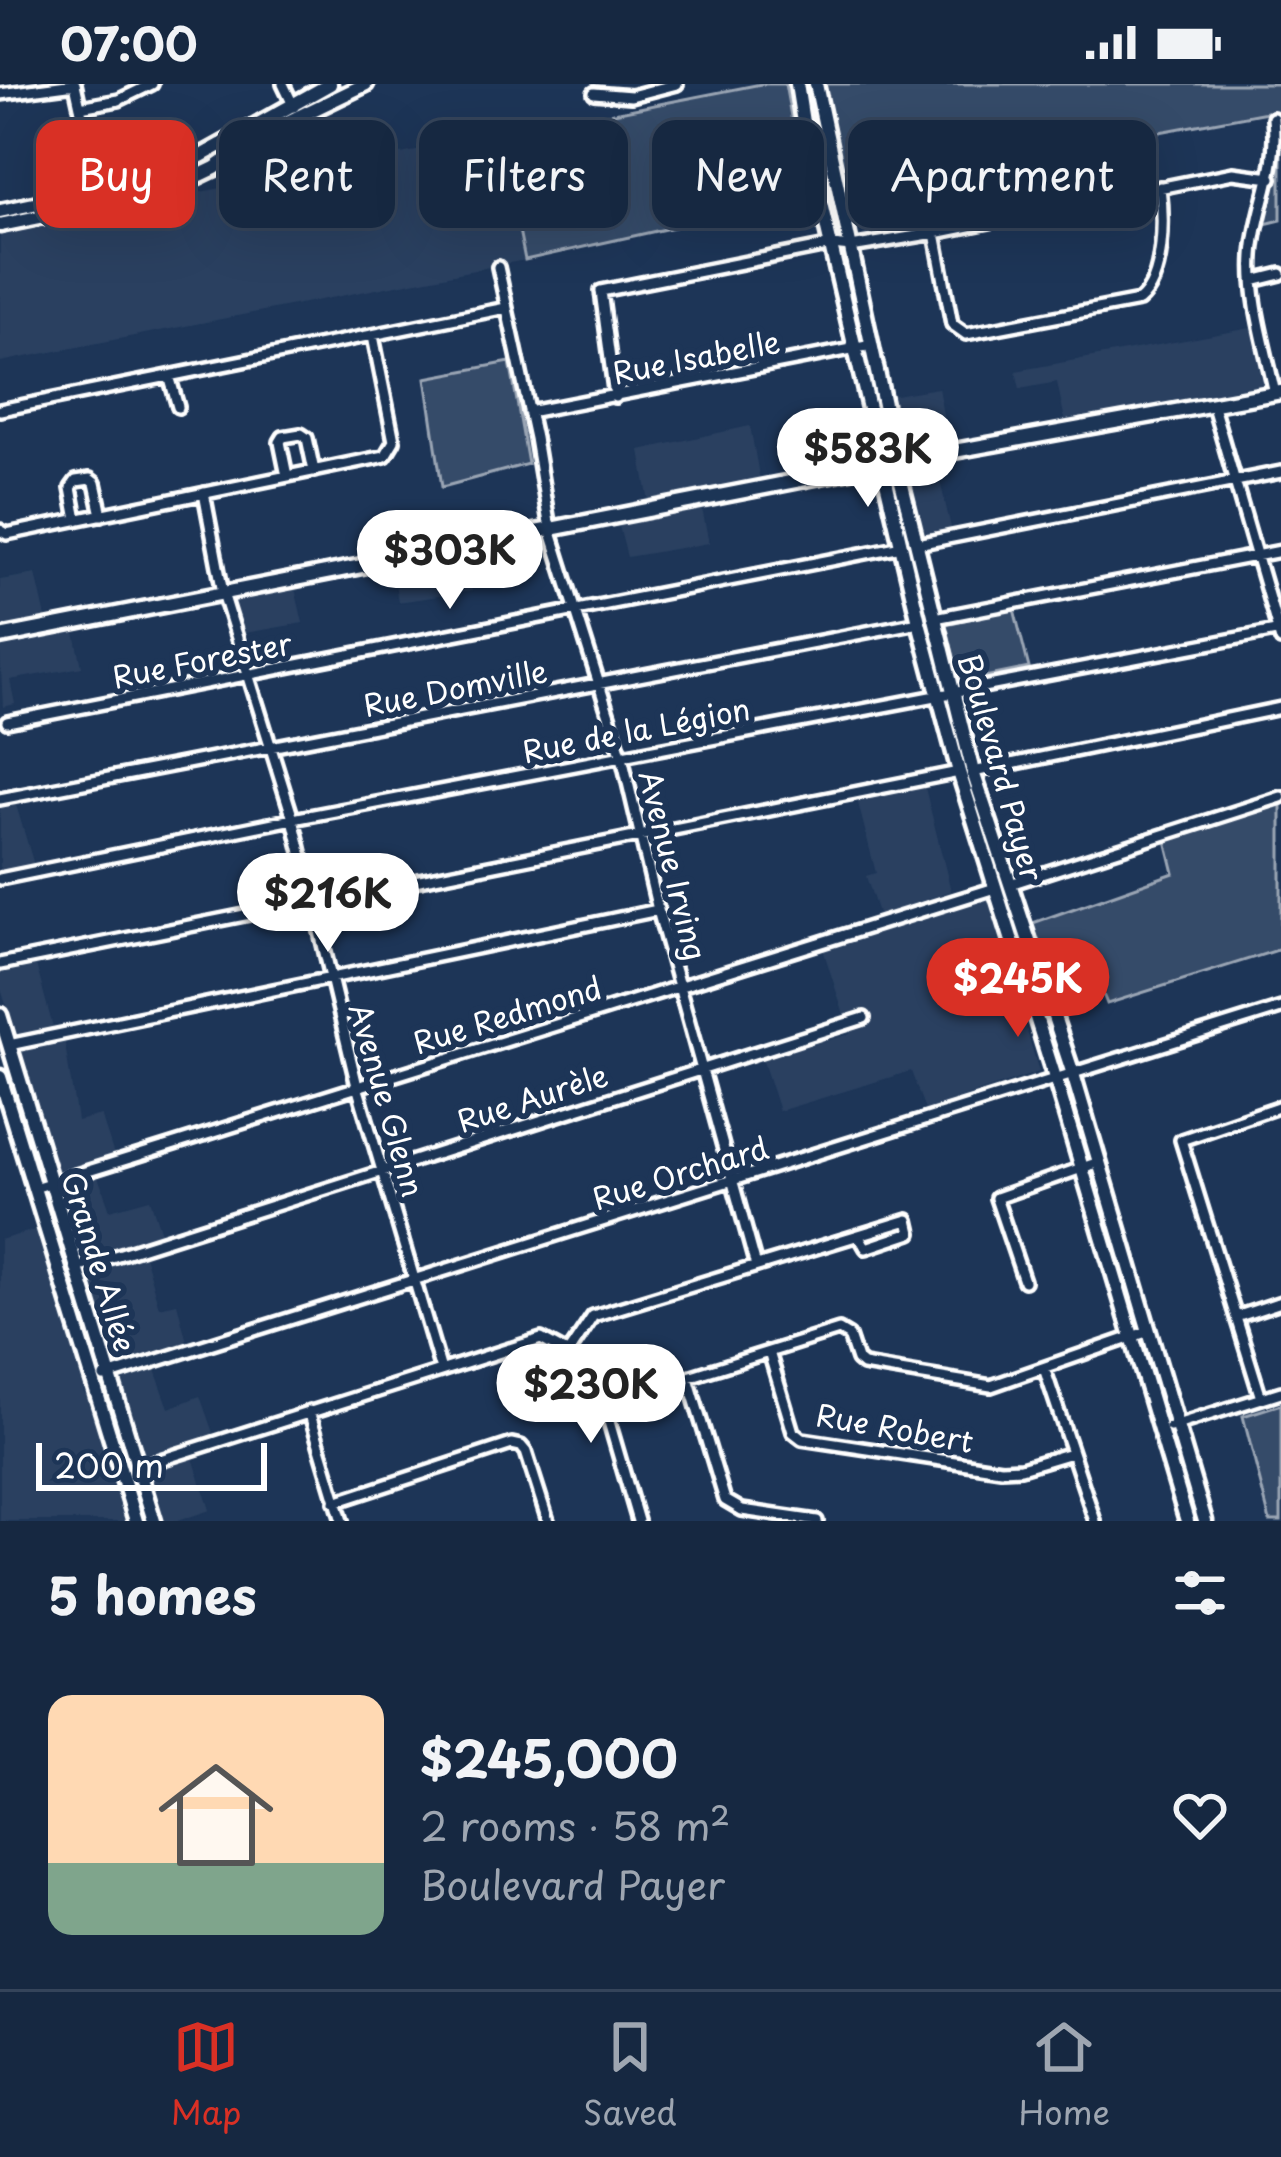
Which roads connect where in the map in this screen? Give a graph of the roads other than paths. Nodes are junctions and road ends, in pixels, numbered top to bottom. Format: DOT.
graph roads {
  1 [pos="75,84"];
  2 [pos="152,84"];
  3 [pos="283,84"];
  4 [pos="330,84"];
  5 [pos="367,84"];
  6 [pos="677,84"];
  7 [pos="797,84"];
  8 [pos="816,84"];
  9 [pos="594,93"];
  10 [pos="0,94"];
  11 [pos="292,103"];
  12 [pos="80,107"];
  13 [pos="300,117"];
  14 [pos="1273,118"];
  15 [pos="83,120"];
  16 [pos="195,159"];
  17 [pos="195,175"];
  18 [pos="1271,178"];
  19 [pos="1160,187"];
  20 [pos="36,203"];
  21 [pos="0,211"];
  22 [pos="36,218"];
  23 [pos="0,225"];
  24 [pos="935,233"];
  25 [pos="832,245"];
  26 [pos="851,247"];
  27 [pos="498,267"];
  28 [pos="1281,274"];
  29 [pos="1252,280"];
  30 [pos="506,308"];
  31 [pos="374,336"];
  32 [pos="872,345"];
  33 [pos="856,350"];
  34 [pos="170,379"];
  35 [pos="1278,393"];
  36 [pos="615,397"];
  37 [pos="1213,406"];
  38 [pos="178,407"];
  39 [pos="0,410"];
  40 [pos="529,412"];
  41 [pos="889,463"];
  42 [pos="314,471"];
  43 [pos="1281,472"];
  44 [pos="287,476"];
  45 [pos="1235,482"];
  46 [pos="204,494"];
  47 [pos="102,514"];
  48 [pos="77,520"];
  49 [pos="550,529"];
  50 [pos="0,530"];
  51 [pos="917,544"];
  52 [pos="902,546"];
  53 [pos="1281,550"];
  54 [pos="1258,555"];
  55 [pos="223,593"];
  56 [pos="575,610"];
  57 [pos="935,618"];
  58 [pos="920,622"];
  59 [pos="1280,633"];
  60 [pos="0,637"];
  61 [pos="247,674"];
  62 [pos="598,683"];
  63 [pos="945,693"];
  64 [pos="1281,708"];
  65 [pos="8,722"];
  66 [pos="271,748"];
  67 [pos="622,757"];
  68 [pos="966,772"];
  69 [pos="1281,797"];
  70 [pos="0,800"];
  71 [pos="293,819"];
  72 [pos="643,835"];
  73 [pos="0,879"];
  74 [pos="1010,884"];
  75 [pos="995,888"];
  76 [pos="313,902"];
  77 [pos="658,910"];
  78 [pos="0,964"];
  79 [pos="329,978"];
  80 [pos="680,985"];
  81 [pos="1281,1008"];
  82 [pos="0,1016"];
  83 [pos="864,1018"];
  84 [pos="9,1045"];
  85 [pos="704,1068"];
  86 [pos="1072,1074"];
  87 [pos="0,1077"];
  88 [pos="1056,1081"];
  89 [pos="357,1086"];
  90 [pos="1281,1106"];
  91 [pos="8,1127"];
  92 [pos="1099,1162"];
  93 [pos="1082,1169"];
  94 [pos="381,1170"];
  95 [pos="733,1181"];
  96 [pos="51,1183"];
  97 [pos="34,1188"];
  98 [pos="860,1236"];
  99 [pos="756,1266"];
  100 [pos="77,1268"];
  101 [pos="415,1277"];
  102 [pos="1024,1281"];
  103 [pos="1281,1302"];
  104 [pos="1236,1317"];
  105 [pos="1149,1331"];
  106 [pos="1132,1339"];
  107 [pos="569,1352"];
  108 [pos="769,1352"];
  109 [pos="1044,1368"];
  110 [pos="442,1370"];
  111 [pos="110,1375"];
  112 [pos="688,1378"];
  113 [pos="93,1381"];
  114 [pos="1281,1392"];
  115 [pos="1261,1398"];
  116 [pos="602,1404"];
  117 [pos="309,1412"];
  118 [pos="1178,1424"];
  119 [pos="1160,1430"];
  120 [pos="1071,1453"];
  121 [pos="138,1467"];
  122 [pos="335,1502"];
  123 [pos="136,1521"];
  124 [pos="154,1521"];
  125 [pos="342,1521"];
  126 [pos="548,1521"];
  127 [pos="638,1521"];
  128 [pos="817,1521"];
  129 [pos="1095,1521"];
  130 [pos="1187,1521"];
  131 [pos="1205,1521"];
  1 -- 10 [label="street"];
  1 -- 12 [label="street"];
  2 -- 12 [label="street"];
  3 -- 11 [label="street"];
  4 -- 11 [label="street"];
  5 -- 13 [label="street"];
  6 -- 9 [label="street"];
  7 -- 25 [label="street, Boulevard Payer"];
  8 -- 26 [label="street, Boulevard Payer"];
  11 -- 13 [label="street"];
  11 -- 16 [label="street"];
  12 -- 15 [label="street"];
  13 -- 17 [label="street"];
  14 -- 18 [label="street"];
  18 -- 19 [label="street"];
  18 -- 29 [label="street"];
  19 -- 24 [label="street"];
  19 -- 24 [label="street"];
  20 -- 21 [label="street"];
  22 -- 23 [label="street"];
  24 -- 26 [label="street"];
  25 -- 26 [label="street"];
  25 -- 33 [label="street, Boulevard Payer"];
  25 -- 36 [label="street"];
  26 -- 32 [label="street, Boulevard Payer"];
  27 -- 30 [label="street, Avenue Irving"];
  28 -- 29 [label="street"];
  29 -- 35 [label="street"];
  30 -- 31 [label="street"];
  30 -- 40 [label="street, Avenue Irving"];
  31 -- 34 [label="street"];
  31 -- 42 [label="street"];
  32 -- 33 [label="street, Rue Isabelle"];
  32 -- 41 [label="street, Boulevard Payer"];
  33 -- 36 [label="street, Rue Isabelle"];
  33 -- 41 [label="street, Boulevard Payer"];
  34 -- 38 [label="street"];
  34 -- 39 [label="street"];
  35 -- 37 [label="street"];
  36 -- 40 [label="street, Rue Isabelle"];
  37 -- 41 [label="street"];
  37 -- 45 [label="street"];
  40 -- 49 [label="street, Avenue Irving"];
  41 -- 49 [label="street"];
  41 -- 51 [label="street, Boulevard Payer"];
  41 -- 52 [label="street, Boulevard Payer"];
  42 -- 44 [label="street"];
  42 -- 44 [label="street"];
  43 -- 45 [label="street"];
  44 -- 46 [label="street"];
  45 -- 51 [label="street"];
  45 -- 54 [label="street"];
  46 -- 47 [label="street"];
  46 -- 55 [label="street, Avenue Glenn"];
  47 -- 48 [label="street"];
  47 -- 48 [label="street"];
  48 -- 50 [label="street"];
  49 -- 55 [label="street"];
  49 -- 56 [label="street, Avenue Irving"];
  51 -- 57 [label="street, Boulevard Payer"];
  52 -- 56 [label="street, Rue Forester"];
  52 -- 58 [label="street, Boulevard Payer"];
  53 -- 54 [label="street"];
  54 -- 57 [label="street"];
  54 -- 59 [label="street"];
  55 -- 60 [label="street"];
  55 -- 61 [label="street, Avenue Glenn"];
  56 -- 61 [label="street, Rue Forester"];
  56 -- 62 [label="street, Avenue Irving"];
  57 -- 63 [label="street, Boulevard Payer"];
  58 -- 62 [label="street, Rue Domville"];
  58 -- 63 [label="street, Boulevard Payer"];
  59 -- 63 [label="street, Rue de la Légion"];
  61 -- 65 [label="street, Rue Forester"];
  61 -- 66 [label="street, Avenue Glenn"];
  62 -- 66 [label="street, Rue Domville"];
  62 -- 67 [label="street, Avenue Irving"];
  63 -- 67 [label="street, Rue de la Légion"];
  63 -- 68 [label="street, Boulevard Payer"];
  64 -- 68 [label="street"];
  66 -- 70 [label="street, Rue Domville"];
  66 -- 71 [label="street, Avenue Glenn"];
  67 -- 71 [label="street, Rue de la Légion"];
  67 -- 72 [label="street, Avenue Irving"];
  68 -- 72 [label="street"];
  68 -- 74 [label="street, Boulevard Payer"];
  68 -- 75 [label="street, Boulevard Payer"];
  69 -- 74 [label="street"];
  71 -- 73 [label="street, Rue de la Légion"];
  71 -- 76 [label="street, Avenue Glenn"];
  72 -- 76 [label="street"];
  72 -- 77 [label="street, Avenue Irving"];
  74 -- 86 [label="street, Boulevard Payer"];
  75 -- 80 [label="street, Rue Redmond"];
  75 -- 88 [label="street, Boulevard Payer"];
  76 -- 78 [label="street"];
  76 -- 79 [label="street, Avenue Glenn"];
  77 -- 79 [label="street"];
  77 -- 80 [label="street, Avenue Irving"];
  79 -- 84 [label="street"];
  79 -- 89 [label="street, Avenue Glenn"];
  80 -- 85 [label="street, Avenue Irving"];
  80 -- 89 [label="street, Rue Redmond"];
  81 -- 86 [label="street, Rue Orchard"];
  82 -- 84 [label="street, Grande Allée"];
  83 -- 85 [label="street, Rue Aurèle"];
  84 -- 96 [label="street, Grande Allée"];
  85 -- 94 [label="street, Rue Aurèle"];
  85 -- 95 [label="street, Avenue Irving"];
  86 -- 88 [label="street, Rue Orchard"];
  86 -- 92 [label="street, Boulevard Payer"];
  87 -- 91 [label="street, Grande Allée"];
  88 -- 93 [label="street, Boulevard Payer"];
  88 -- 95 [label="street, Rue Orchard"];
  89 -- 94 [label="street, Avenue Glenn"];
  89 -- 96 [label="street, Rue Redmond"];
  90 -- 104 [label="street"];
  91 -- 97 [label="street, Grande Allée"];
  92 -- 93 [label="street"];
  92 -- 105 [label="street, Boulevard Payer"];
  93 -- 102 [label="street"];
  93 -- 106 [label="street, Boulevard Payer"];
  94 -- 100 [label="street, Rue Aurèle"];
  94 -- 101 [label="street, Avenue Glenn"];
  95 -- 99 [label="street, Avenue Irving"];
  95 -- 101 [label="street, Rue Orchard"];
  96 -- 97 [label="street, Rue Redmond"];
  96 -- 100 [label="street, Grande Allée"];
  97 -- 113 [label="street, Grande Allée"];
  98 -- 98 [label="street"];
  98 -- 99 [label="street"];
  99 -- 107 [label="street"];
  100 -- 111 [label="street, Grande Allée"];
  101 -- 110 [label="street, Avenue Glenn"];
  101 -- 111 [label="street, Rue Orchard"];
  103 -- 104 [label="street"];
  104 -- 115 [label="street"];
  105 -- 106 [label="street"];
  105 -- 118 [label="street, Boulevard Payer"];
  106 -- 109 [label="street"];
  106 -- 119 [label="street, Boulevard Payer"];
  107 -- 110 [label="street"];
  107 -- 116 [label="street"];
  108 -- 109 [label="street"];
  108 -- 112 [label="street"];
  108 -- 120 [label="street, Rue Robert"];
  109 -- 120 [label="street"];
  110 -- 117 [label="street"];
  111 -- 113 [label="street, Rue Orchard"];
  111 -- 121 [label="street, Grande Allée"];
  112 -- 116 [label="street"];
  112 -- 128 [label="street"];
  113 -- 123 [label="street, Grande Allée"];
  114 -- 115 [label="street"];
  115 -- 118 [label="street"];
  116 -- 127 [label="street"];
  117 -- 121 [label="street"];
  117 -- 122 [label="street"];
  118 -- 119 [label="street"];
  118 -- 131 [label="street, Boulevard Payer"];
  119 -- 130 [label="street, Boulevard Payer"];
  120 -- 129 [label="street"];
  121 -- 124 [label="street, Grande Allée"];
  122 -- 125 [label="street"];
  122 -- 126 [label="street"];
}
